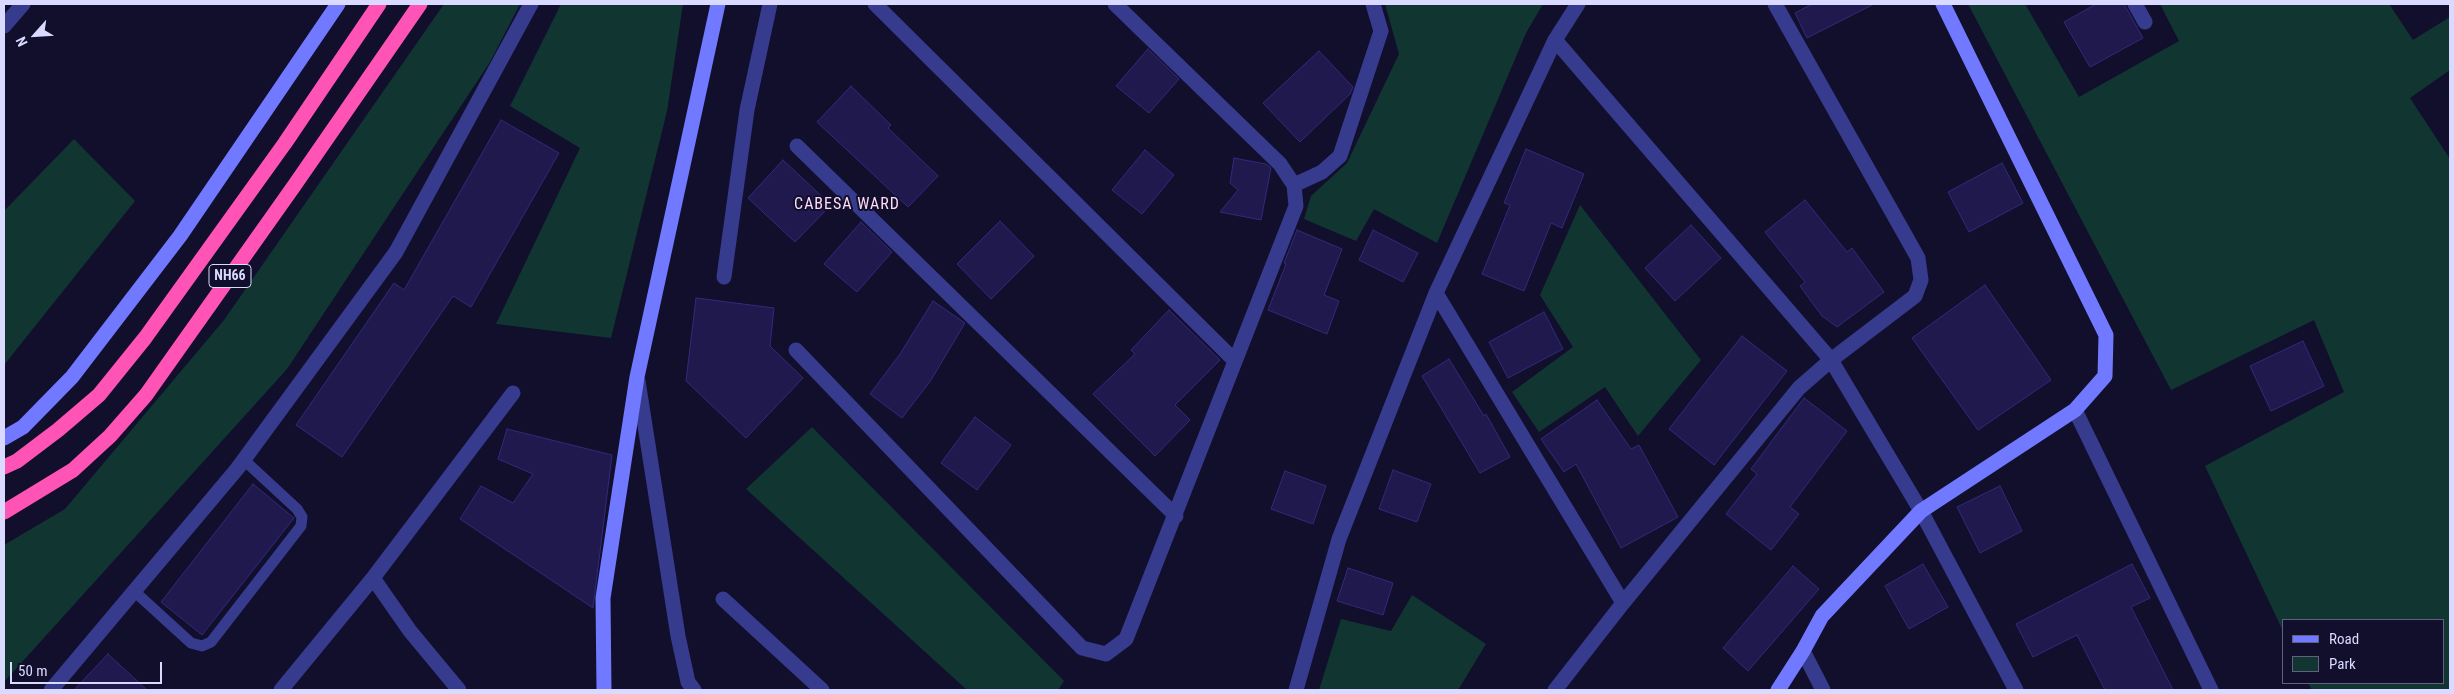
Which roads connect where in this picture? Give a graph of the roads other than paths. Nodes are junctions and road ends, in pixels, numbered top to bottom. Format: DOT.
graph roads {
  1 [pos="22,4"];
  2 [pos="338,4"];
  3 [pos="379,4"];
  4 [pos="420,4"];
  5 [pos="531,4"];
  6 [pos="718,4"];
  7 [pos="770,4"];
  8 [pos="875,4"];
  9 [pos="1115,4"];
  10 [pos="1372,4"];
  11 [pos="1578,4"];
  12 [pos="1775,4"];
  13 [pos="1942,4"];
  14 [pos="2135,4"];
  15 [pos="2145,22"];
  16 [pos="4,26"];
  17 [pos="1555,40"];
  18 [pos="797,146"];
  19 [pos="1294,186"];
  20 [pos="724,277"];
  21 [pos="1436,293"];
  22 [pos="796,350"];
  23 [pos="1831,360"];
  24 [pos="1235,361"];
  25 [pos="637,377"];
  26 [pos="513,393"];
  27 [pos="2075,410"];
  28 [pos="4,438"];
  29 [pos="244,460"];
  30 [pos="4,467"];
  31 [pos="1921,510"];
  32 [pos="4,512"];
  33 [pos="1176,516"];
  34 [pos="373,578"];
  35 [pos="134,592"];
  36 [pos="723,599"];
  37 [pos="1622,603"];
  38 [pos="1803,651"];
  39 [pos="51,690"];
  40 [pos="280,690"];
  41 [pos="460,690"];
  42 [pos="604,690"];
  43 [pos="694,690"];
  44 [pos="822,690"];
  45 [pos="1296,690"];
  46 [pos="1555,690"];
  47 [pos="1778,690"];
  48 [pos="1823,690"];
  49 [pos="2016,690"];
  50 [pos="2211,690"];
  1 -- 16 [label="street"];
  2 -- 28 [label="street"];
  3 -- 30 [label="highway, NH66"];
  4 -- 32 [label="highway, NH66"];
  5 -- 29 [label="street"];
  6 -- 25 [label="street"];
  7 -- 20 [label="street"];
  8 -- 24 [label="street"];
  9 -- 19 [label="street"];
  10 -- 19 [label="street"];
  11 -- 17 [label="street"];
  12 -- 23 [label="street"];
  13 -- 27 [label="street"];
  14 -- 15 [label="street"];
  17 -- 21 [label="street"];
  17 -- 23 [label="street"];
  18 -- 33 [label="street"];
  19 -- 24 [label="street"];
  21 -- 37 [label="street"];
  21 -- 45 [label="street"];
  22 -- 33 [label="street"];
  23 -- 31 [label="street"];
  23 -- 37 [label="street"];
  24 -- 33 [label="street"];
  25 -- 42 [label="street"];
  25 -- 43 [label="street"];
  26 -- 34 [label="street"];
  27 -- 31 [label="street"];
  27 -- 50 [label="street"];
  29 -- 35 [label="street"];
  29 -- 35 [label="lane"];
  31 -- 38 [label="street"];
  31 -- 49 [label="street"];
  34 -- 40 [label="street"];
  34 -- 41 [label="street"];
  35 -- 39 [label="street"];
  36 -- 44 [label="street"];
  37 -- 46 [label="street"];
  38 -- 47 [label="street"];
  38 -- 48 [label="street"];
}
